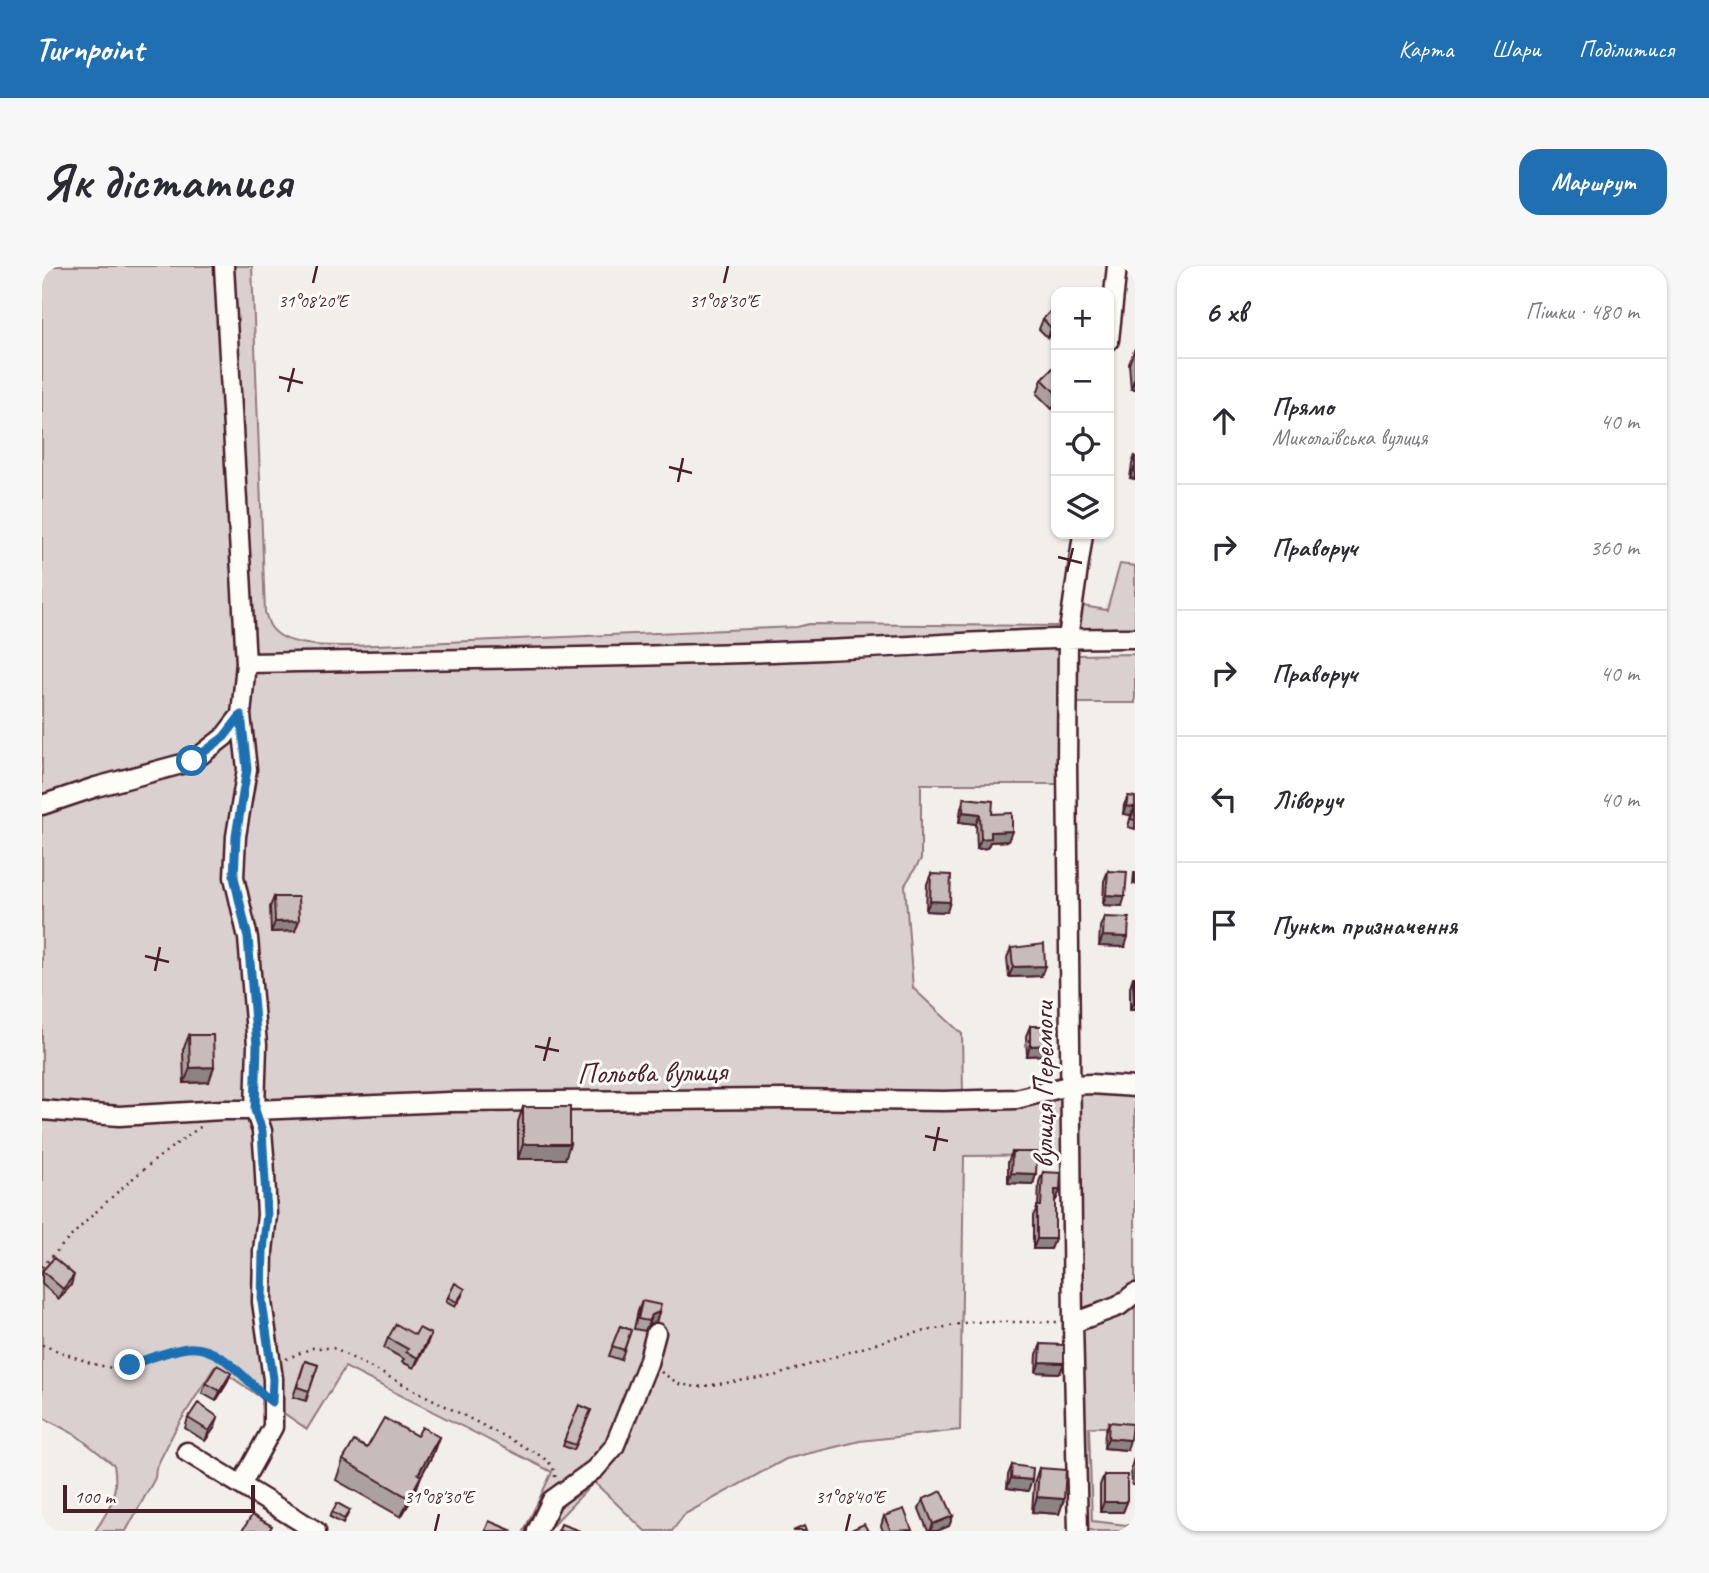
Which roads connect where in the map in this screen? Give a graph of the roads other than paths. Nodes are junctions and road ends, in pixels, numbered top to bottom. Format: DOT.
graph roads {
  1 [pos="224,266"];
  2 [pos="1118,266"];
  3 [pos="1114,299"];
  4 [pos="1082,539"];
  5 [pos="1068,638"];
  6 [pos="1135,638"];
  7 [pos="246,663"];
  8 [pos="241,715"];
  9 [pos="42,805"];
  10 [pos="1072,1085"];
  11 [pos="1135,1087"];
  12 [pos="255,1110"];
  13 [pos="42,1111"];
  14 [pos="1135,1293"];
  15 [pos="1073,1323"];
  16 [pos="656,1334"];
  17 [pos="187,1452"];
  18 [pos="242,1485"];
  19 [pos="316,1531"];
  20 [pos="537,1531"];
  21 [pos="1078,1531"];
  1 -- 7 [label="street"];
  2 -- 3 [label="street"];
  4 -- 5 [label="street, вулиця Перемоги"];
  5 -- 6 [label="street"];
  5 -- 7 [label="street"];
  5 -- 10 [label="street, вулиця Перемоги"];
  7 -- 8 [label="street"];
  8 -- 9 [label="street"];
  8 -- 12 [label="street"];
  10 -- 11 [label="street, Польова вулиця"];
  10 -- 12 [label="street, Польова вулиця"];
  10 -- 15 [label="street, вулиця Перемоги"];
  12 -- 13 [label="street, Польова вулиця"];
  12 -- 18 [label="street"];
  14 -- 15 [label="street"];
  15 -- 21 [label="street, вулиця Перемоги"];
  16 -- 20 [label="street"];
  17 -- 18 [label="street"];
  18 -- 19 [label="street"];
}
